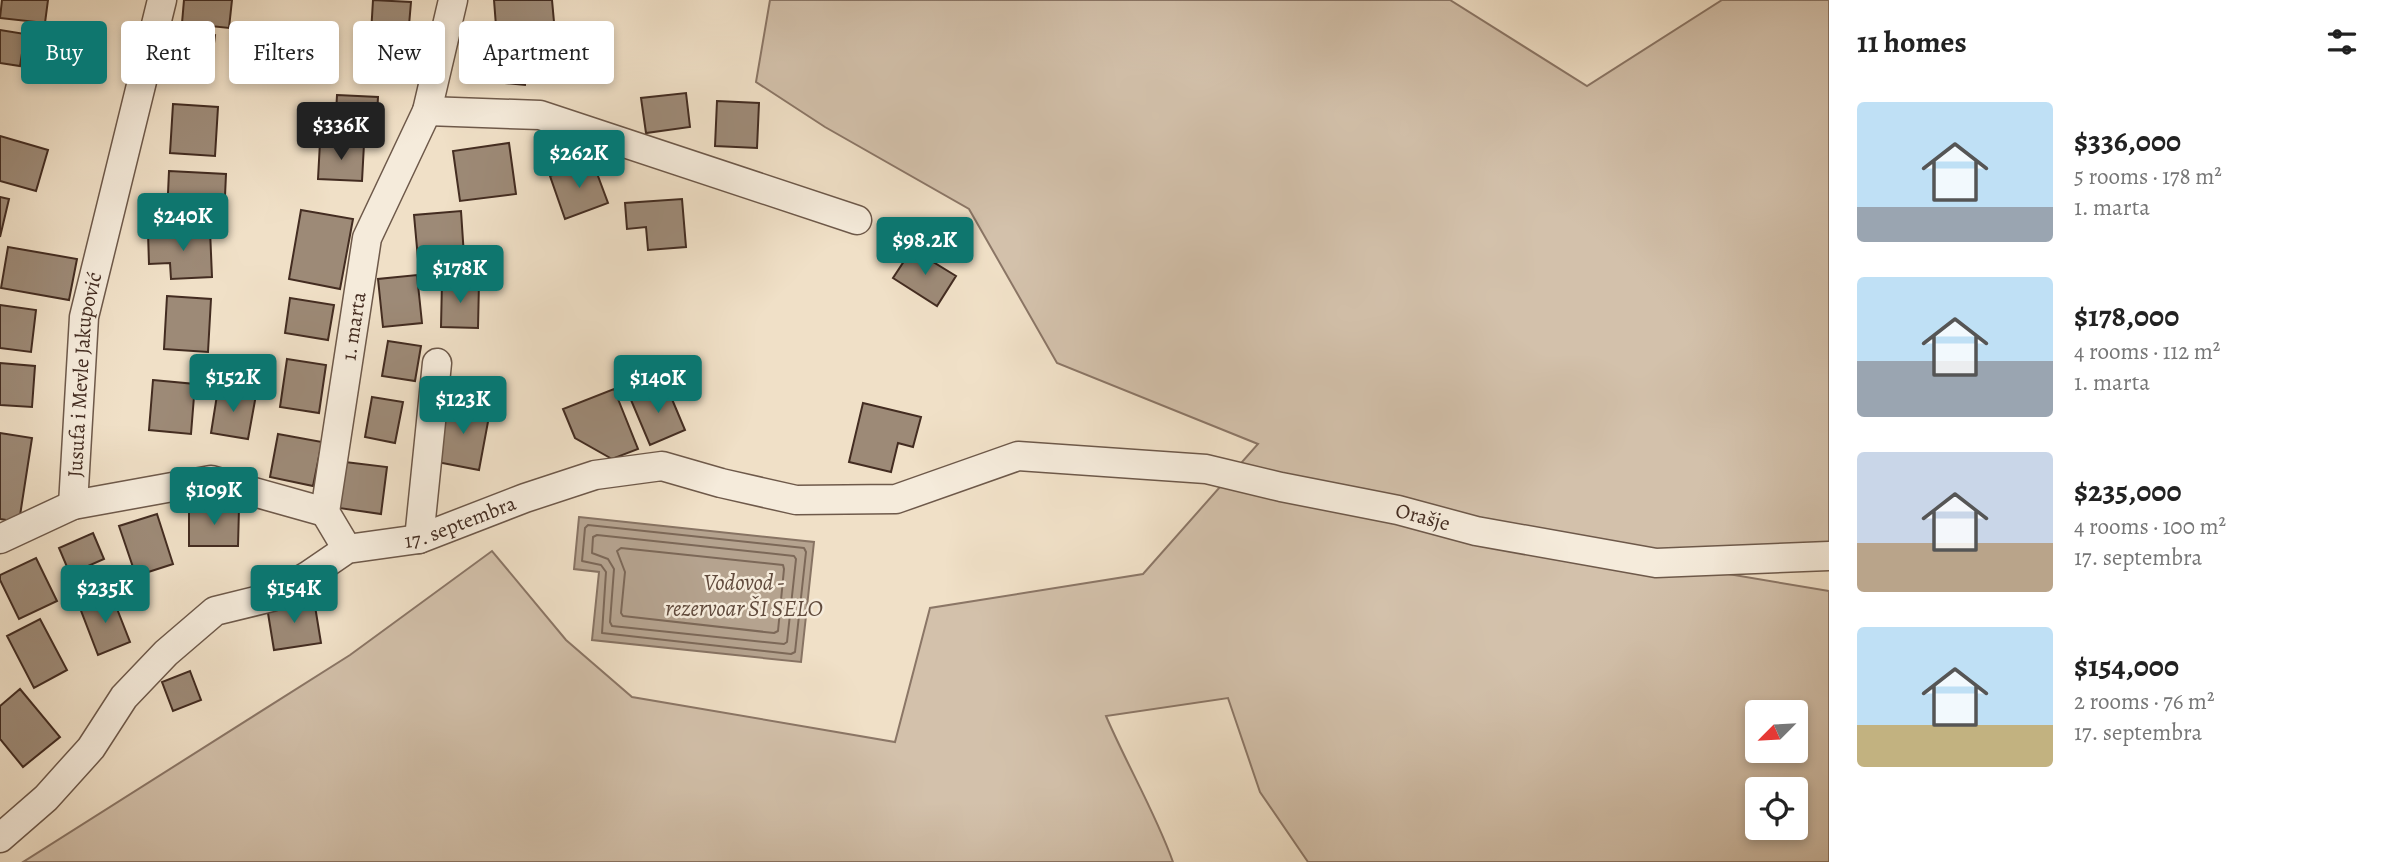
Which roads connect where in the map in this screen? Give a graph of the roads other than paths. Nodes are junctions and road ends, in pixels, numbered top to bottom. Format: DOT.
graph roads {
  1 [pos="162,0"];
  2 [pos="453,0"];
  3 [pos="427,111"];
  4 [pos="857,220"];
  5 [pos="437,363"];
  6 [pos="1018,456"];
  7 [pos="73,505"];
  8 [pos="325,512"];
  9 [pos="0,539"];
  10 [pos="419,539"];
  11 [pos="347,549"];
  12 [pos="1829,556"];
  13 [pos="0,838"];
  1 -- 7 [label="street, Jusufa i Mevle Jakupović"];
  2 -- 3 [label="street, 1. marta"];
  3 -- 4 [label="street"];
  3 -- 8 [label="street, 1. marta"];
  5 -- 10 [label="street"];
  6 -- 10 [label="street, 17. septembra"];
  6 -- 12 [label="street, Orašje"];
  7 -- 8 [label="street"];
  7 -- 9 [label="street"];
  8 -- 11 [label="street"];
  10 -- 11 [label="street, 17. septembra"];
  11 -- 13 [label="street, 17. septembra"];
}
